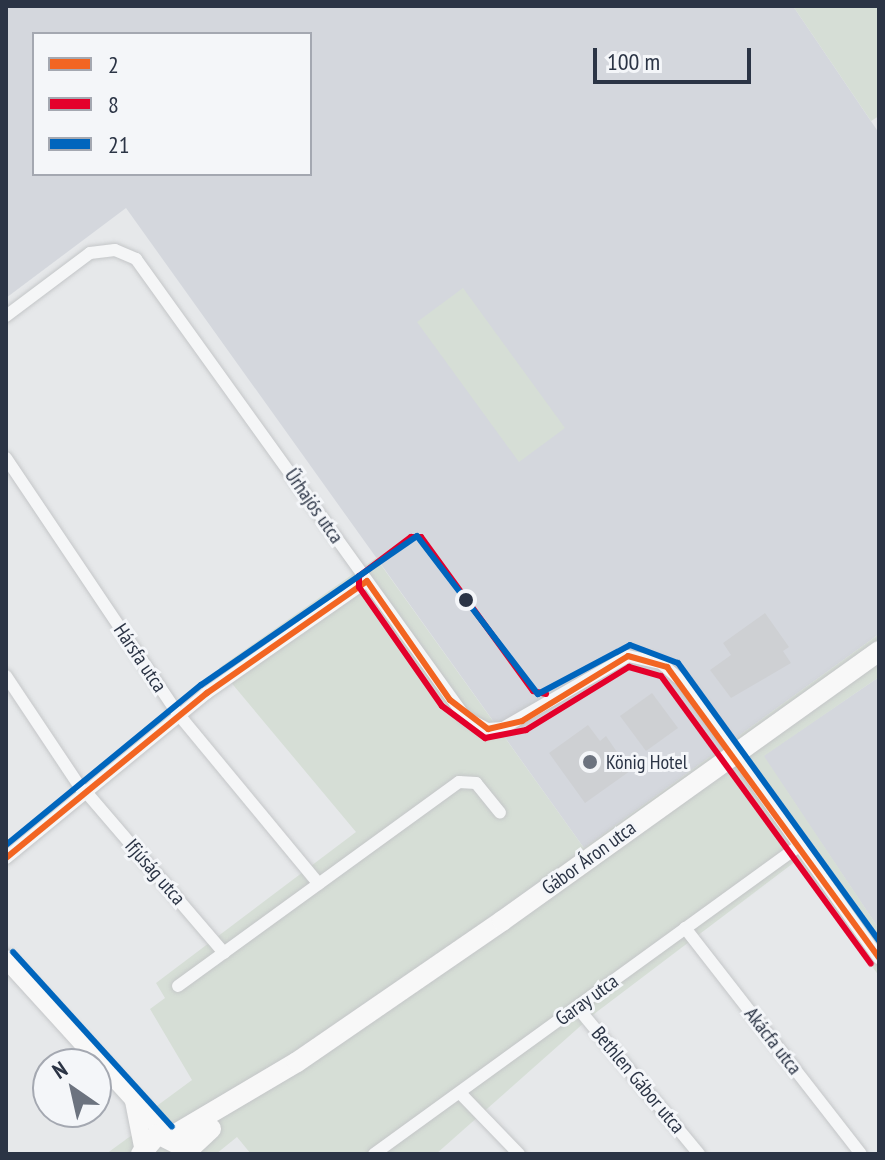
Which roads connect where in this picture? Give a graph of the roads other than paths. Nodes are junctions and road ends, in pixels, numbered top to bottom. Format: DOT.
graph roads {
  1 [pos="6,316"];
  2 [pos="6,458"];
  3 [pos="367,581"];
  4 [pos="879,651"];
  5 [pos="6,676"];
  6 [pos="179,715"];
  7 [pos="734,753"];
  8 [pos="85,793"];
  9 [pos="500,813"];
  10 [pos="799,846"];
  11 [pos="6,858"];
  12 [pos="319,884"];
  13 [pos="685,928"];
  14 [pos="224,953"];
  15 [pos="879,958"];
  16 [pos="6,959"];
  17 [pos="178,986"];
  18 [pos="577,1007"];
  19 [pos="297,1062"];
  20 [pos="460,1093"];
  21 [pos="133,1099"];
  22 [pos="169,1135"];
  23 [pos="141,1152"];
  24 [pos="184,1154"];
  25 [pos="374,1154"];
  26 [pos="519,1154"];
  27 [pos="699,1154"];
  28 [pos="861,1154"];
  1 -- 3 [label="street, Űrhajós utca"];
  2 -- 6 [label="street, Hársfa utca"];
  3 -- 6 [label="street"];
  3 -- 7 [label="street, Űrhajós utca"];
  4 -- 7 [label="main road, Gábor Áron utca"];
  5 -- 8 [label="street, Ifjúság utca"];
  6 -- 8 [label="street"];
  6 -- 12 [label="street, Hársfa utca"];
  7 -- 10 [label="street"];
  7 -- 19 [label="main road, Gábor Áron utca"];
  8 -- 11 [label="street"];
  8 -- 14 [label="street, Ifjúság utca"];
  9 -- 12 [label="street"];
  10 -- 13 [label="street, Garay utca"];
  10 -- 15 [label="street"];
  12 -- 14 [label="street"];
  13 -- 18 [label="street, Garay utca"];
  13 -- 28 [label="street, Akácfa utca"];
  14 -- 17 [label="street"];
  16 -- 21 [label="main road"];
  18 -- 20 [label="street, Garay utca"];
  18 -- 27 [label="street, Bethlen Gábor utca"];
  19 -- 22 [label="main road, Gábor Áron utca"];
  19 -- 24 [label="main road, Gábor Áron utca"];
  20 -- 25 [label="street, Garay utca"];
  20 -- 26 [label="street"];
  21 -- 22 [label="main road"];
  21 -- 23 [label="main road"];
  22 -- 23 [label="main road, Gábor Áron utca"];
  22 -- 24 [label="main road"];
}
